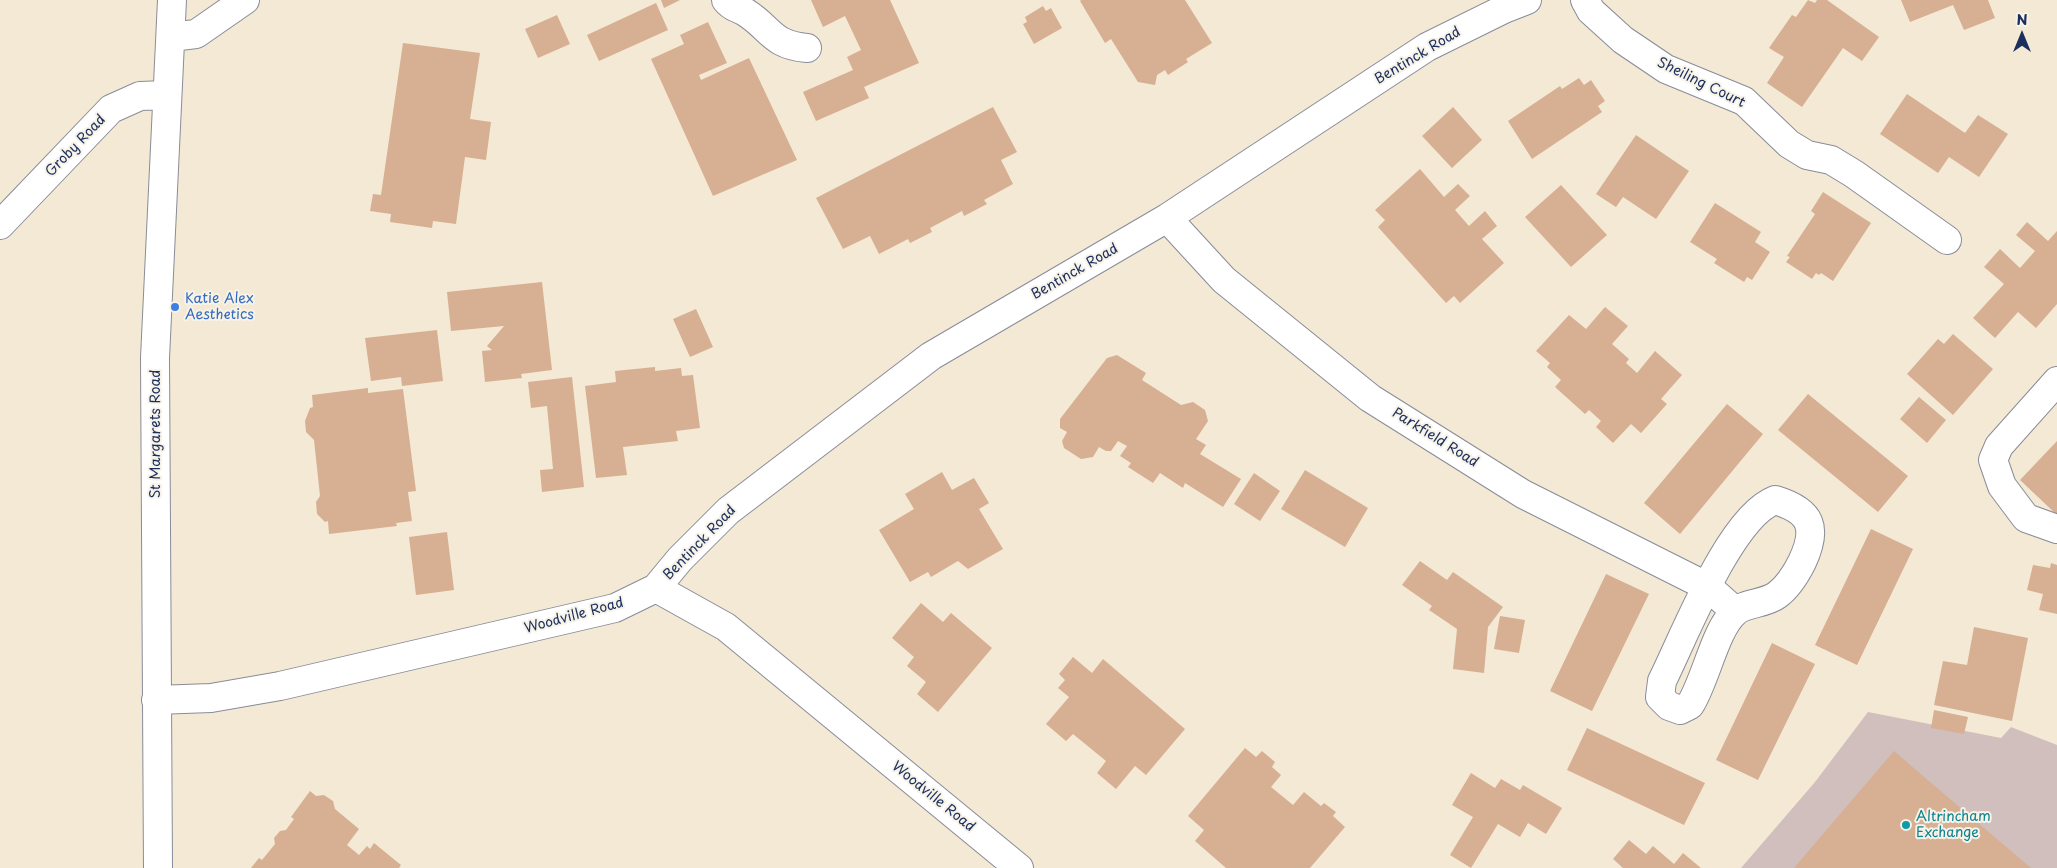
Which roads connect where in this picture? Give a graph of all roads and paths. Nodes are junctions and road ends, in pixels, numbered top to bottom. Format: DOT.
graph roads {
  1 [pos="172,0"];
  2 [pos="245,0"];
  3 [pos="726,0"];
  4 [pos="1527,0"];
  5 [pos="1585,0"];
  6 [pos="171,37"];
  7 [pos="807,48"];
  8 [pos="166,95"];
  9 [pos="1167,218"];
  10 [pos="0,224"];
  11 [pos="1947,240"];
  12 [pos="2057,381"];
  13 [pos="2057,529"];
  14 [pos="1708,587"];
  15 [pos="656,588"];
  16 [pos="1735,611"];
  17 [pos="156,700"];
  18 [pos="158,868"];
  19 [pos="1019,868"];
  1 -- 6 [label="street, St Margarets Road"];
  2 -- 6 [label="street"];
  3 -- 7 [label="street"];
  4 -- 9 [label="street, Bentinck Road"];
  5 -- 11 [label="street, Sheiling Court"];
  6 -- 8 [label="street, St Margarets Road"];
  8 -- 10 [label="street, Groby Road"];
  8 -- 17 [label="street, St Margarets Road"];
  9 -- 14 [label="street, Parkfield Road"];
  9 -- 15 [label="street, Bentinck Road"];
  12 -- 13 [label="street"];
  14 -- 16 [label="street, Parkfield Road"];
  14 -- 16 [label="street"];
  14 -- 16 [label="street"];
  15 -- 17 [label="street, Woodville Road"];
  15 -- 19 [label="street, Woodville Road"];
  17 -- 18 [label="street, St Margarets Road"];
}
